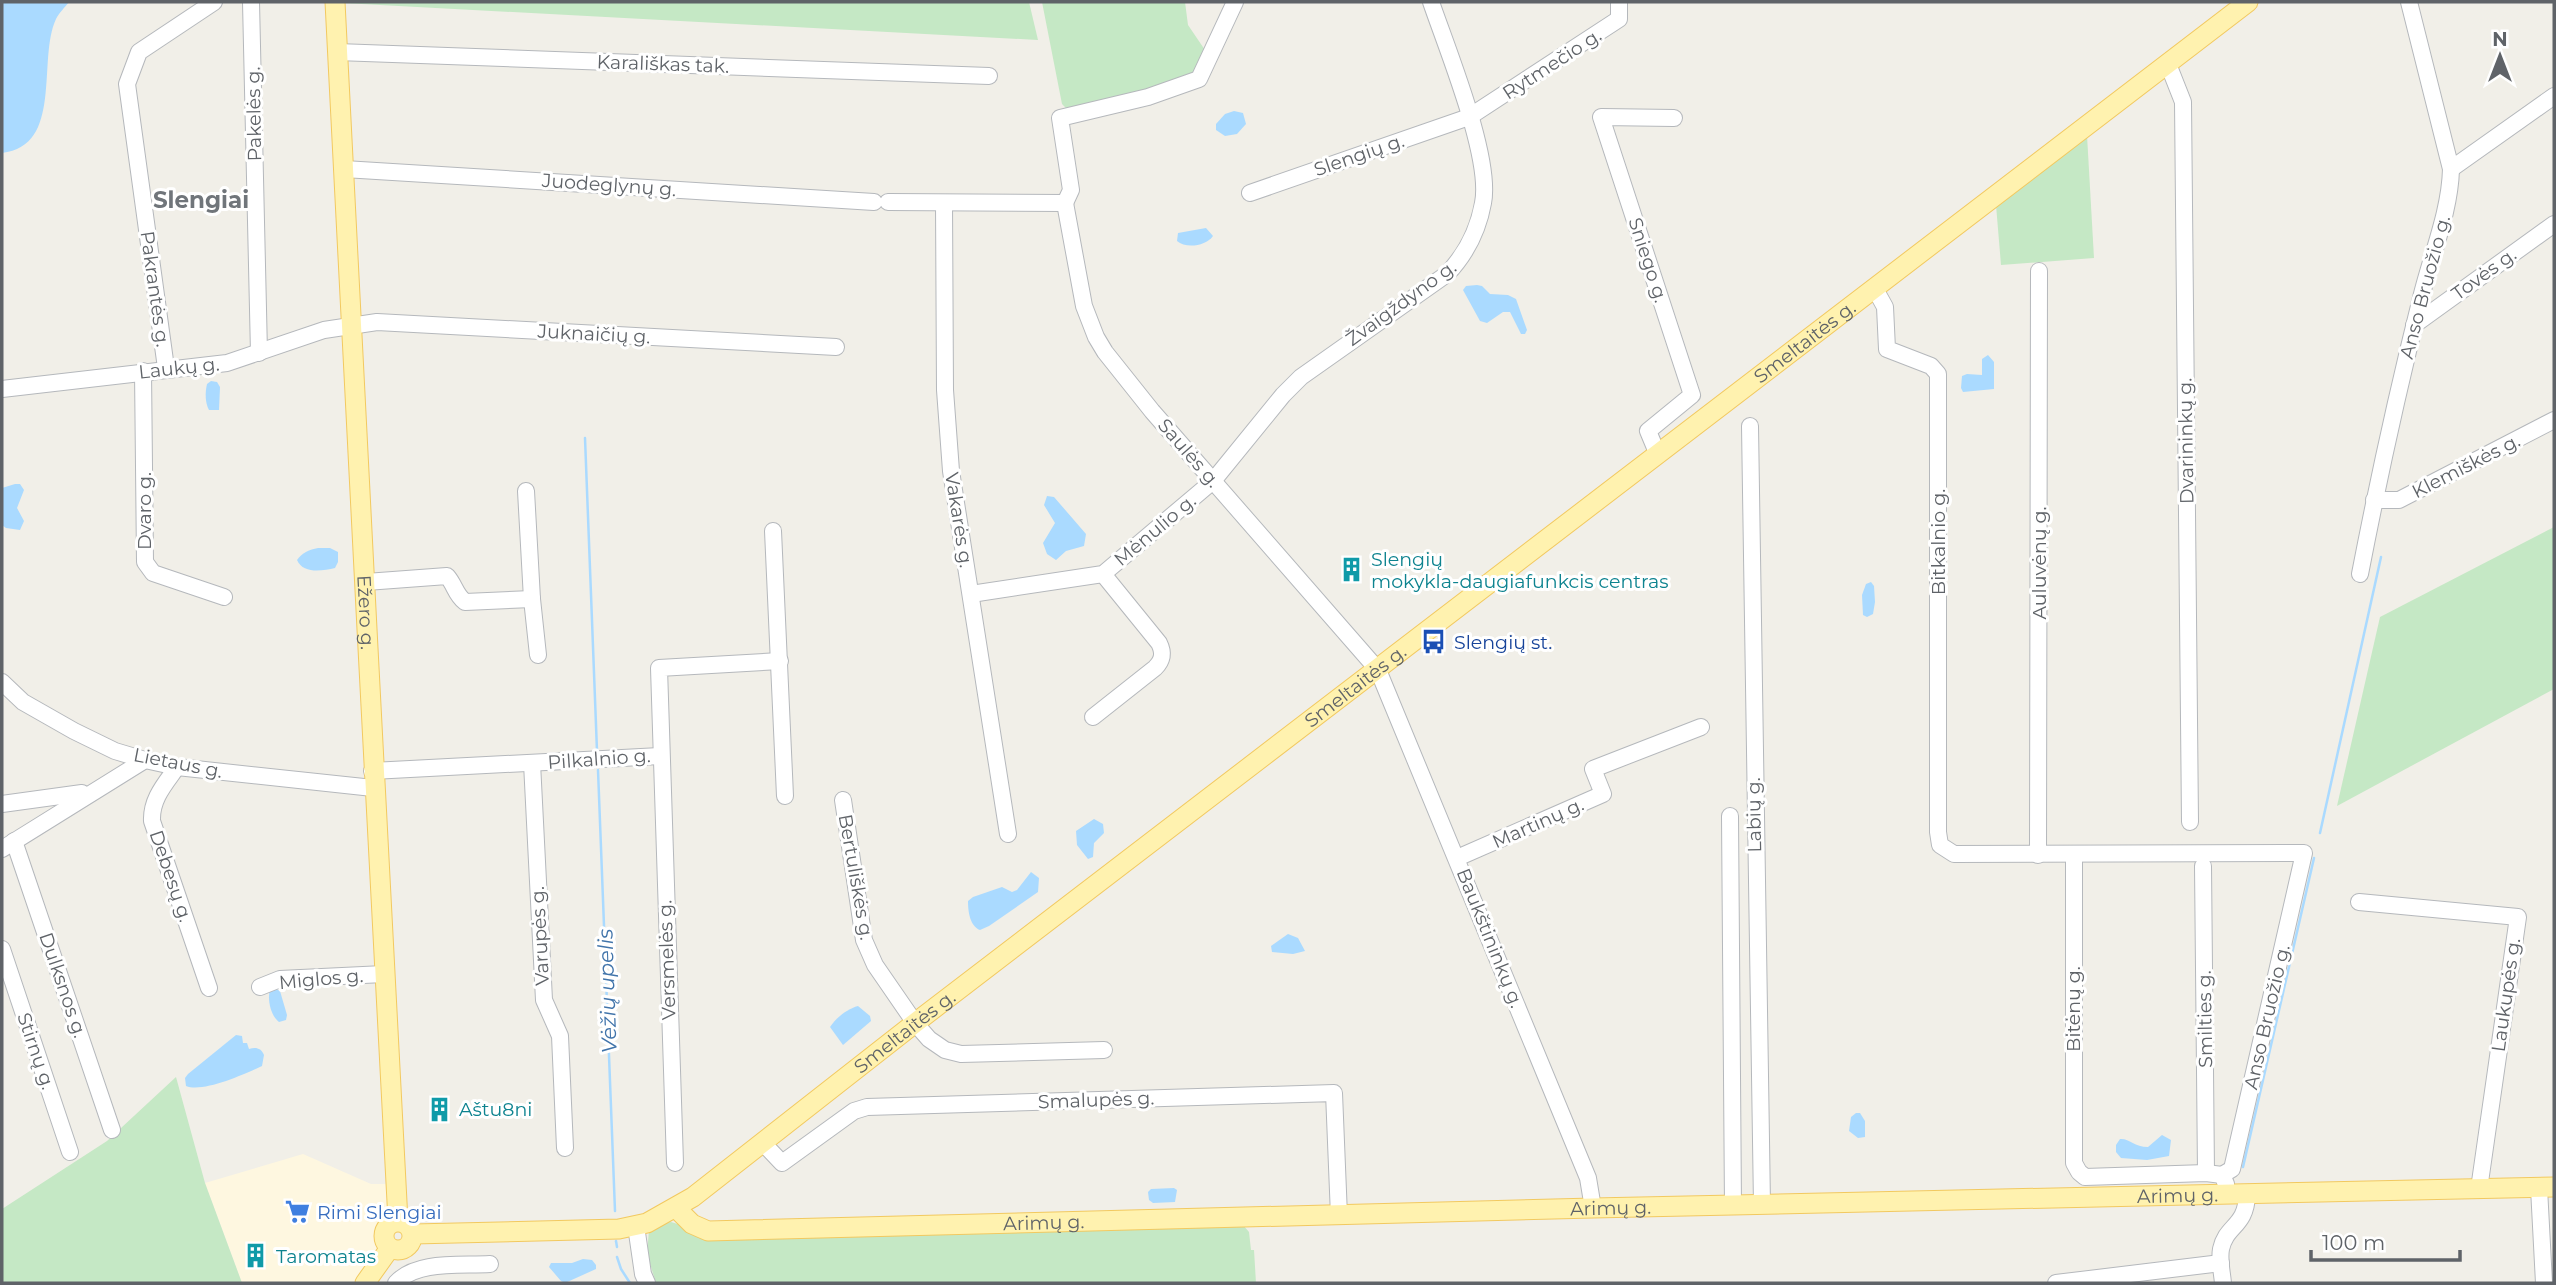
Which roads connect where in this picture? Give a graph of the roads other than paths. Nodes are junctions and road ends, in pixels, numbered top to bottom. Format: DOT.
graph roads {
  1 [pos="214,2"];
  2 [pos="251,2"];
  3 [pos="335,2"];
  4 [pos="1235,2"];
  5 [pos="1431,2"];
  6 [pos="1619,2"];
  7 [pos="2248,2"];
  8 [pos="2409,2"];
  9 [pos="337,51"];
  10 [pos="2168,64"];
  11 [pos="989,76"];
  12 [pos="2554,96"];
  13 [pos="1469,117"];
  14 [pos="1675,118"];
  15 [pos="344,169"];
  16 [pos="2451,169"];
  17 [pos="1250,193"];
  18 [pos="944,202"];
  19 [pos="1065,203"];
  20 [pos="2554,224"];
  21 [pos="2039,271"];
  22 [pos="1875,289"];
  23 [pos="352,324"];
  24 [pos="2414,325"];
  25 [pos="836,347"];
  26 [pos="260,353"];
  27 [pos="166,368"];
  28 [pos="144,371"];
  29 [pos="2,389"];
  30 [pos="2554,420"];
  31 [pos="1750,426"];
  32 [pos="1658,455"];
  33 [pos="1213,481"];
  34 [pos="526,491"];
  35 [pos="2374,500"];
  36 [pos="773,531"];
  37 [pos="1103,574"];
  38 [pos="2360,574"];
  39 [pos="366,582"];
  40 [pos="971,594"];
  41 [pos="224,597"];
  42 [pos="532,599"];
  43 [pos="538,655"];
  44 [pos="780,661"];
  45 [pos="1378,670"];
  46 [pos="2,682"];
  47 [pos="1093,717"];
  48 [pos="1701,727"];
  49 [pos="660,756"];
  50 [pos="145,760"];
  51 [pos="531,763"];
  52 [pos="177,767"];
  53 [pos="373,780"];
  54 [pos="90,792"];
  55 [pos="785,796"];
  56 [pos="843,800"];
  57 [pos="2,804"];
  58 [pos="1730,816"];
  59 [pos="2190,822"];
  60 [pos="1008,834"];
  61 [pos="8,845"];
  62 [pos="2038,855"];
  63 [pos="2074,855"];
  64 [pos="1457,858"];
  65 [pos="2203,866"];
  66 [pos="2359,902"];
  67 [pos="2,949"];
  68 [pos="384,974"];
  69 [pos="260,987"];
  70 [pos="209,988"];
  71 [pos="915,1023"];
  72 [pos="1104,1050"];
  73 [pos="112,1130"];
  74 [pos="762,1142"];
  75 [pos="565,1148"];
  76 [pos="70,1153"];
  77 [pos="675,1163"];
  78 [pos="2214,1174"];
  79 [pos="2547,1188"];
  80 [pos="2479,1189"];
  81 [pos="2237,1196"];
  82 [pos="1762,1205"];
  83 [pos="1733,1206"];
  84 [pos="676,1208"];
  85 [pos="1593,1208"];
  86 [pos="1339,1216"];
  87 [pos="636,1226"];
  88 [pos="405,1228"];
  89 [pos="490,1264"];
  90 [pos="2221,1264"];
  91 [pos="365,1283"];
  92 [pos="396,1283"];
  93 [pos="647,1283"];
  94 [pos="2056,1283"];
  95 [pos="2223,1283"];
  96 [pos="2544,1283"];
  1 -- 27 [label="street, Pakrantės g."];
  2 -- 26 [label="street, Pakelės g."];
  3 -- 9 [label="main road, Ežero g."];
  4 -- 19 [label="street, Saulės g."];
  5 -- 13 [label="street, Žvaigždyno g."];
  6 -- 13 [label="street, Rytmečio g."];
  7 -- 10 [label="main road, Smeltaitės g."];
  8 -- 16 [label="street, Anso Bruožio g."];
  9 -- 11 [label="street, Karališkas tak."];
  9 -- 15 [label="main road, Ežero g."];
  10 -- 22 [label="main road, Smeltaitės g."];
  10 -- 59 [label="street, Dvarininkų g."];
  12 -- 16 [label="street"];
  13 -- 17 [label="street, Slengių g."];
  13 -- 33 [label="street, Žvaigždyno g."];
  14 -- 32 [label="street, Sniego g."];
  15 -- 18 [label="street, Juodeglynų g."];
  15 -- 23 [label="main road, Ežero g."];
  16 -- 24 [label="street, Anso Bruožio g."];
  18 -- 19 [label="street"];
  18 -- 40 [label="street, Vakarės g."];
  19 -- 33 [label="street, Saulės g."];
  20 -- 24 [label="street, Tovės g."];
  21 -- 62 [label="street, Auluvėnų g."];
  22 -- 32 [label="main road, Smeltaitės g."];
  22 -- 62 [label="street, Bitkalnio g."];
  23 -- 25 [label="street, Juknaičių g."];
  23 -- 26 [label="street, Laukų g."];
  23 -- 39 [label="main road, Ežero g."];
  24 -- 35 [label="street, Anso Bruožio g."];
  26 -- 27 [label="street, Laukų g."];
  27 -- 28 [label="street, Laukų g."];
  28 -- 29 [label="street, Laukų g."];
  28 -- 41 [label="street, Dvaro g."];
  30 -- 35 [label="street, Klemiškės g."];
  31 -- 82 [label="street, Labių g."];
  32 -- 45 [label="main road, Smeltaitės g."];
  33 -- 37 [label="street, Mėnulio g."];
  33 -- 45 [label="street, Saulės g."];
  34 -- 42 [label="street"];
  35 -- 38 [label="street, Anso Bruožio g."];
  36 -- 44 [label="street"];
  37 -- 40 [label="street, Mėnulio g."];
  37 -- 47 [label="street"];
  39 -- 42 [label="street"];
  39 -- 53 [label="main road, Ežero g."];
  40 -- 60 [label="street, Vakarės g."];
  42 -- 43 [label="street"];
  44 -- 49 [label="street, Pilkalnio g."];
  44 -- 55 [label="street"];
  45 -- 64 [label="street, Baukštininkų g."];
  45 -- 71 [label="main road, Smeltaitės g."];
  46 -- 50 [label="street, Lietaus g."];
  48 -- 64 [label="street, Martinų g."];
  49 -- 51 [label="street, Pilkalnio g."];
  49 -- 77 [label="street, Versmelės g."];
  50 -- 52 [label="street, Lietaus g."];
  50 -- 54 [label="street"];
  51 -- 53 [label="street, Pilkalnio g."];
  51 -- 75 [label="street, Varupės g."];
  52 -- 53 [label="street, Lietaus g."];
  52 -- 70 [label="street, Debesų g."];
  53 -- 68 [label="main road, Ežero g."];
  54 -- 57 [label="street"];
  54 -- 61 [label="street"];
  56 -- 71 [label="street, Bertuliškės g."];
  58 -- 83 [label="street"];
  61 -- 73 [label="street, Dulksnos g."];
  62 -- 63 [label="street"];
  63 -- 78 [label="street, Bitėnų g."];
  63 -- 78 [label="street, Anso Bruožio g."];
  64 -- 85 [label="street, Baukštininkų g."];
  65 -- 78 [label="street, Smilties g."];
  66 -- 80 [label="street, Laukupės g."];
  67 -- 76 [label="street, Stirnų g."];
  68 -- 69 [label="street, Miglos g."];
  68 -- 88 [label="main road, Ežero g."];
  71 -- 72 [label="street"];
  71 -- 74 [label="main road, Smeltaitės g."];
  74 -- 84 [label="main road, Smeltaitės g."];
  74 -- 86 [label="street, Smalupės g."];
  78 -- 81 [label="street, Smilties g."];
  79 -- 80 [label="main road, Arimų g."];
  79 -- 96 [label="street"];
  80 -- 81 [label="main road, Arimų g."];
  81 -- 82 [label="main road, Arimų g."];
  81 -- 90 [label="street"];
  82 -- 83 [label="main road, Arimų g."];
  83 -- 85 [label="main road, Arimų g."];
  84 -- 86 [label="main road, Arimų g."];
  84 -- 87 [label="main road, Smeltaitės g."];
  85 -- 86 [label="main road, Arimų g."];
  87 -- 88 [label="main road, Smeltaitės g."];
  87 -- 93 [label="street"];
  88 -- 91 [label="main road"];
  89 -- 92 [label="street"];
  90 -- 94 [label="street"];
  90 -- 95 [label="street"];
}
